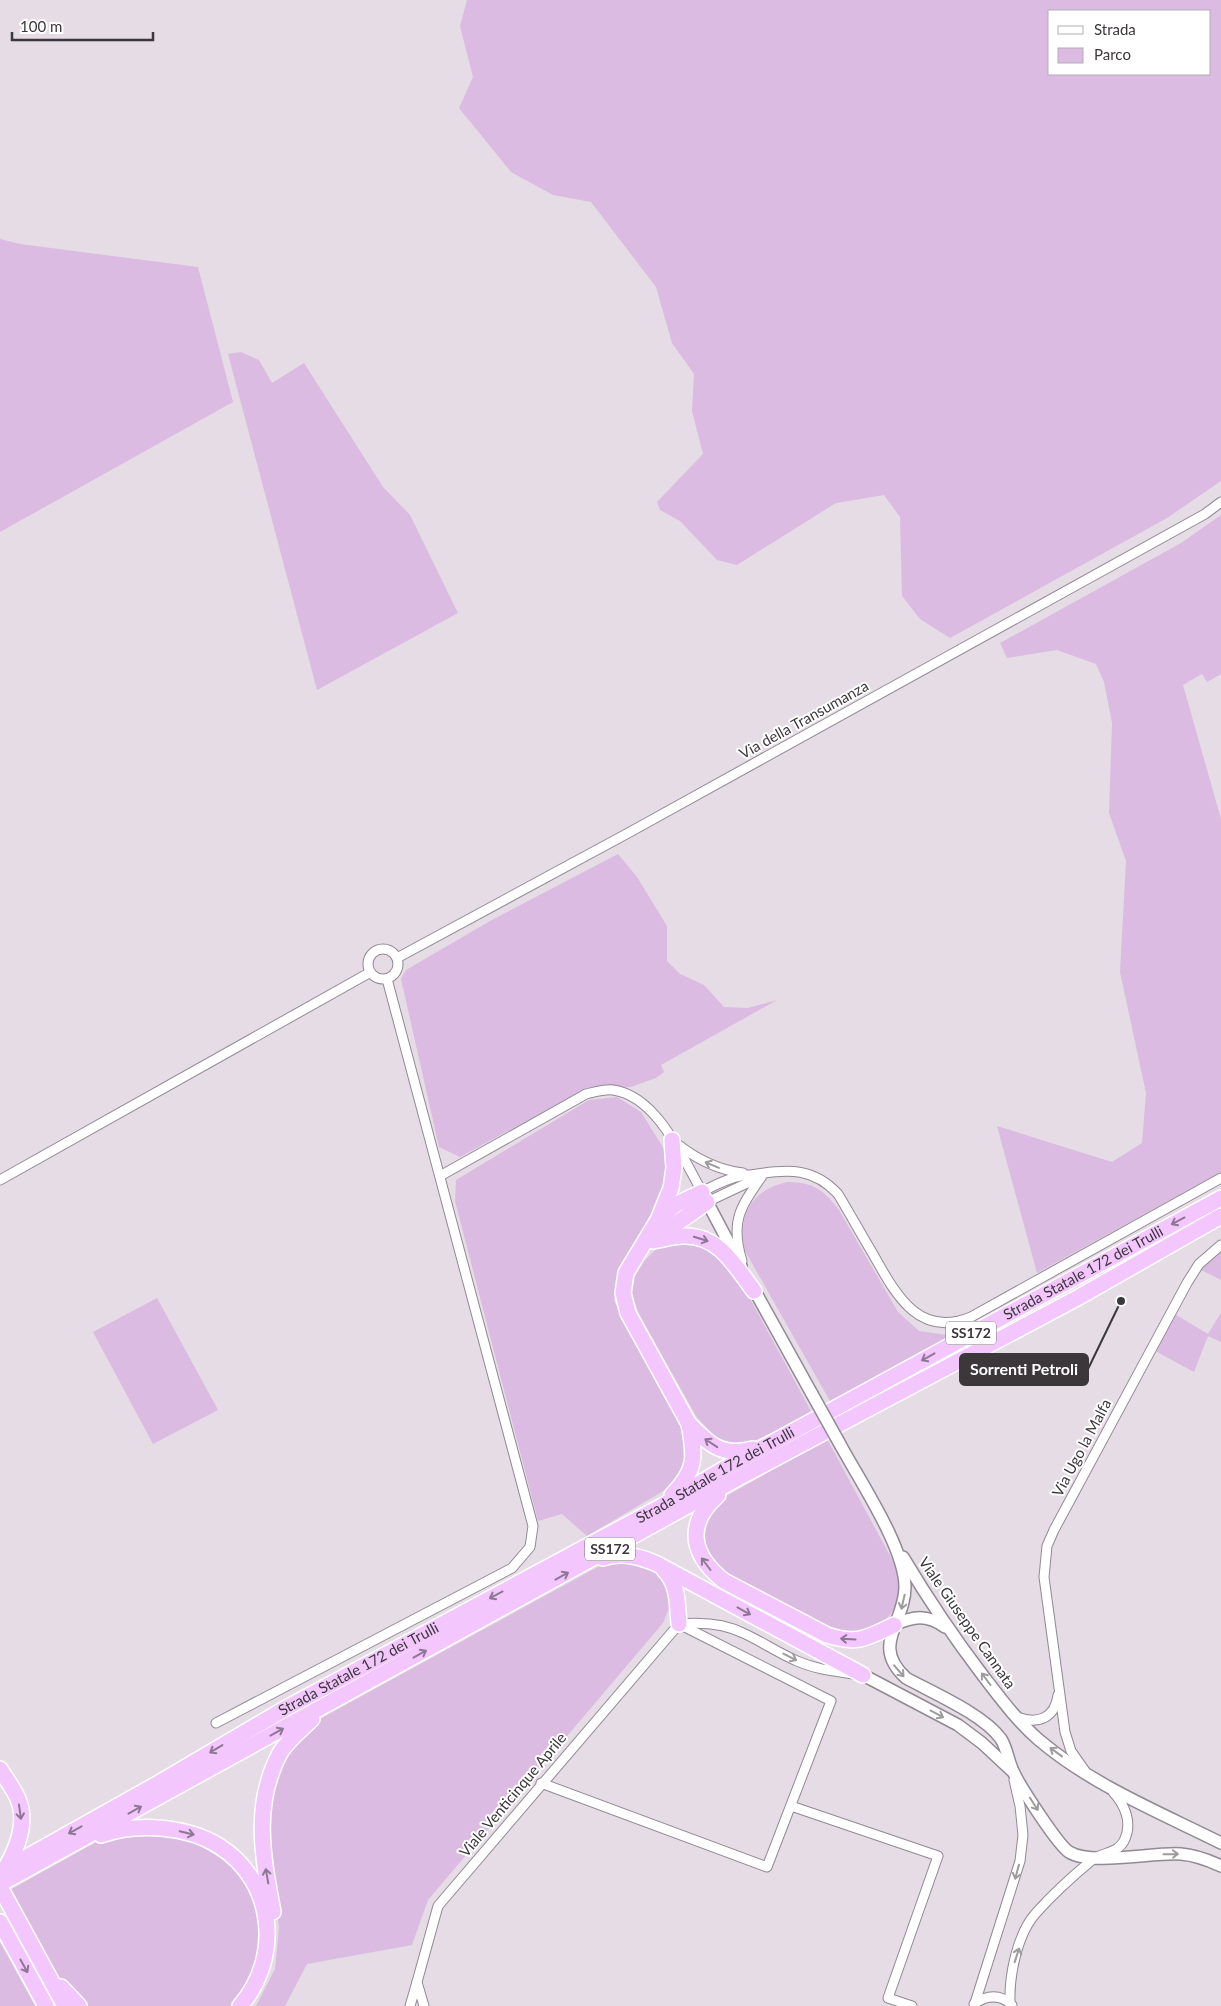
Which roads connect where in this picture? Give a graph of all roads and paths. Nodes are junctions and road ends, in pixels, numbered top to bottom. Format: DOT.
graph roads {
  1 [pos="1221,502"];
  2 [pos="397,958"];
  3 [pos="370,973"];
  4 [pos="387,979"];
  5 [pos="672,1140"];
  6 [pos="763,1174"];
  7 [pos="440,1176"];
  8 [pos="1221,1178"];
  9 [pos="0,1180"];
  10 [pos="705,1197"];
  11 [pos="1221,1198"];
  12 [pos="1221,1216"];
  13 [pos="658,1220"];
  14 [pos="653,1240"];
  15 [pos="1221,1245"];
  16 [pos="638,1251"];
  17 [pos="746,1275"];
  18 [pos="754,1291"];
  19 [pos="689,1424"];
  20 [pos="772,1443"];
  21 [pos="740,1477"];
  22 [pos="662,1506"];
  23 [pos="895,1543"];
  24 [pos="587,1562"];
  25 [pos="657,1564"];
  26 [pos="679,1624"];
  27 [pos="894,1625"];
  28 [pos="954,1637"];
  29 [pos="862,1675"];
  30 [pos="1058,1690"];
  31 [pos="327,1706"];
  32 [pos="1016,1717"];
  33 [pos="216,1723"];
  34 [pos="0,1769"];
  35 [pos="1013,1772"];
  36 [pos="1088,1774"];
  37 [pos="541,1784"];
  38 [pos="1109,1788"];
  39 [pos="791,1806"];
  40 [pos="1221,1843"];
  41 [pos="71,1845"];
  42 [pos="1094,1858"];
  43 [pos="1221,1866"];
  44 [pos="2,1871"];
  45 [pos="0,1886"];
  46 [pos="1,1924"];
  47 [pos="34,1948"];
  48 [pos="417,1982"];
  49 [pos="974,2005"];
  50 [pos="1011,2005"];
  51 [pos="46,2006"];
  52 [pos="65,2006"];
  53 [pos="79,2006"];
  54 [pos="240,2006"];
  55 [pos="252,2006"];
  56 [pos="410,2006"];
  57 [pos="424,2006"];
  58 [pos="912,2006"];
  1 -- 2 [label="street, Via della Transumanza"];
  2 -- 3 [label="street"];
  2 -- 4 [label="street"];
  3 -- 4 [label="street"];
  3 -- 9 [label="street"];
  4 -- 7 [label="street"];
  6 -- 5 [label="street, one-way"];
  5 -- 7 [label="street"];
  5 -- 10 [label="street"];
  5 -- 13 [label="highway"];
  6 -- 8 [label="street"];
  6 -- 10 [label="street"];
  6 -- 17 [label="street"];
  7 -- 33 [label="street"];
  10 -- 13 [label="highway"];
  10 -- 14 [label="highway"];
  10 -- 17 [label="street"];
  11 -- 20 [label="highway, Strada Statale 172 dei Trulli / SS172, one-way"];
  12 -- 21 [label="highway, Strada Statale 172 dei Trulli / SS172"];
  13 -- 16 [label="highway"];
  14 -- 16 [label="highway"];
  14 -- 18 [label="highway, one-way"];
  15 -- 30 [label="street, Via Ugo la Malfa"];
  16 -- 19 [label="highway"];
  17 -- 18 [label="street"];
  18 -- 23 [label="street, bridge"];
  20 -- 19 [label="highway, one-way"];
  19 -- 22 [label="highway"];
  20 -- 22 [label="highway, Strada Statale 172 dei Trulli / SS172"];
  21 -- 24 [label="highway, Strada Statale 172 dei Trulli / SS172"];
  27 -- 21 [label="highway, one-way"];
  22 -- 44 [label="highway, Strada Statale 172 dei Trulli / SS172, one-way"];
  23 -- 27 [label="street, one-way"];
  23 -- 28 [label="street, Viale Giuseppe Cannata"];
  24 -- 25 [label="highway"];
  31 -- 24 [label="highway, Strada Statale 172 dei Trulli / SS172, one-way"];
  25 -- 26 [label="highway"];
  25 -- 29 [label="highway, one-way"];
  26 -- 29 [label="street, one-way"];
  26 -- 37 [label="street, Viale Venticinque Aprile"];
  26 -- 39 [label="street"];
  27 -- 28 [label="street"];
  27 -- 35 [label="street, one-way"];
  32 -- 28 [label="street, Viale Giuseppe Cannata, one-way"];
  29 -- 35 [label="street, one-way"];
  30 -- 32 [label="street"];
  30 -- 36 [label="street, Via Ugo la Malfa"];
  41 -- 31 [label="highway, Strada Statale 172 dei Trulli / SS172, one-way"];
  55 -- 31 [label="highway, one-way"];
  36 -- 32 [label="street, Viale Giuseppe Cannata, one-way"];
  34 -- 44 [label="highway, one-way"];
  35 -- 42 [label="street, one-way"];
  35 -- 49 [label="street, one-way"];
  36 -- 38 [label="street, Viale Giuseppe Cannata"];
  37 -- 39 [label="street"];
  37 -- 48 [label="street, Viale Venticinque Aprile"];
  38 -- 40 [label="street, Viale Giuseppe Cannata"];
  38 -- 42 [label="street"];
  39 -- 58 [label="street"];
  41 -- 45 [label="highway, Strada Statale 172 dei Trulli / SS172"];
  41 -- 54 [label="highway, one-way"];
  42 -- 43 [label="street, one-way"];
  50 -- 42 [label="street, one-way"];
  45 -- 47 [label="highway"];
  46 -- 51 [label="highway, one-way"];
  47 -- 52 [label="highway"];
  47 -- 53 [label="highway"];
  48 -- 56 [label="street, Viale Venticinque Aprile"];
  48 -- 57 [label="street"];
  49 -- 50 [label="street"];
}
